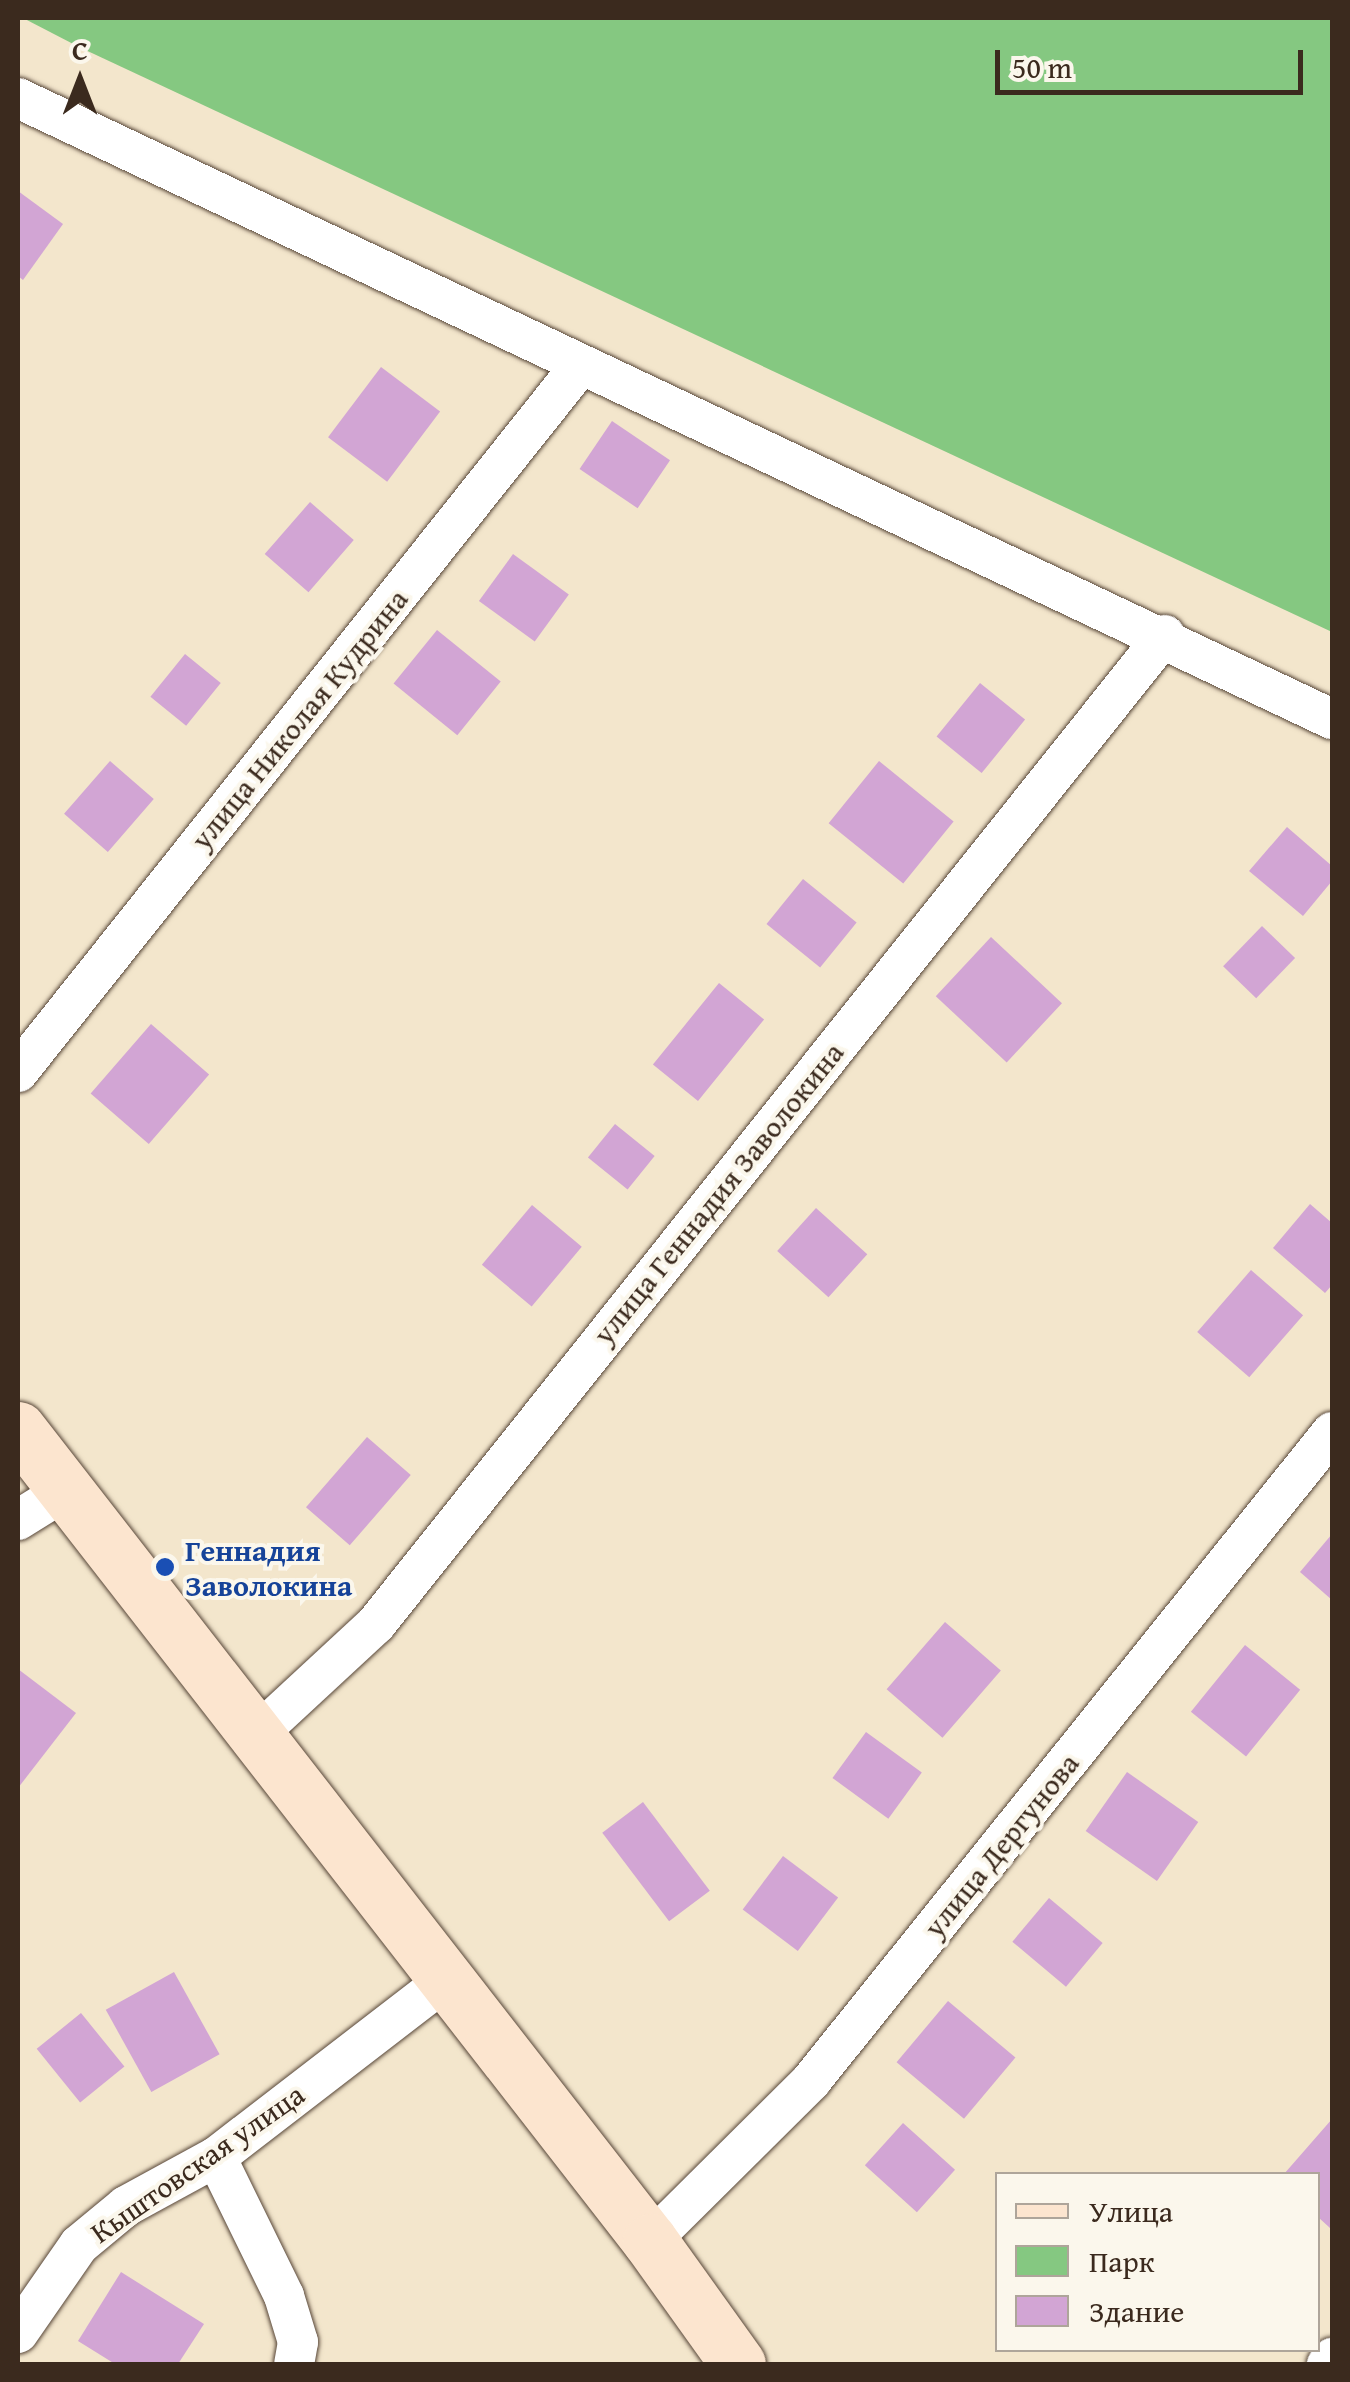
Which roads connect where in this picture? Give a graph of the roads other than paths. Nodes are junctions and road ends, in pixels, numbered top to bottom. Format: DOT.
graph roads {
  1 [pos="18,98"];
  2 [pos="580,366"];
  3 [pos="1166,635"];
  4 [pos="1332,719"];
  5 [pos="18,1072"];
  6 [pos="18,1429"];
  7 [pos="1332,1432"];
  8 [pos="40,1506"];
  9 [pos="254,1736"];
  10 [pos="447,1979"];
  11 [pos="216,2157"];
  12 [pos="650,2241"];
  13 [pos="18,2332"];
  14 [pos="1332,2358"];
  15 [pos="294,2364"];
  16 [pos="738,2364"];
  17 [pos="1327,2364"];
  1 -- 2 [label="street"];
  2 -- 3 [label="street"];
  2 -- 5 [label="street, улица Николая Кудрина"];
  3 -- 4 [label="street"];
  3 -- 9 [label="street, улица Геннадия Заволокина"];
  6 -- 8 [label="main road"];
  7 -- 12 [label="street, улица Дергунова"];
  8 -- 9 [label="main road"];
  9 -- 10 [label="main road"];
  10 -- 11 [label="street, Кыштовская улица"];
  10 -- 12 [label="main road"];
  11 -- 13 [label="street, Кыштовская улица"];
  11 -- 15 [label="street"];
  12 -- 16 [label="main road"];
  14 -- 17 [label="street"];
}
